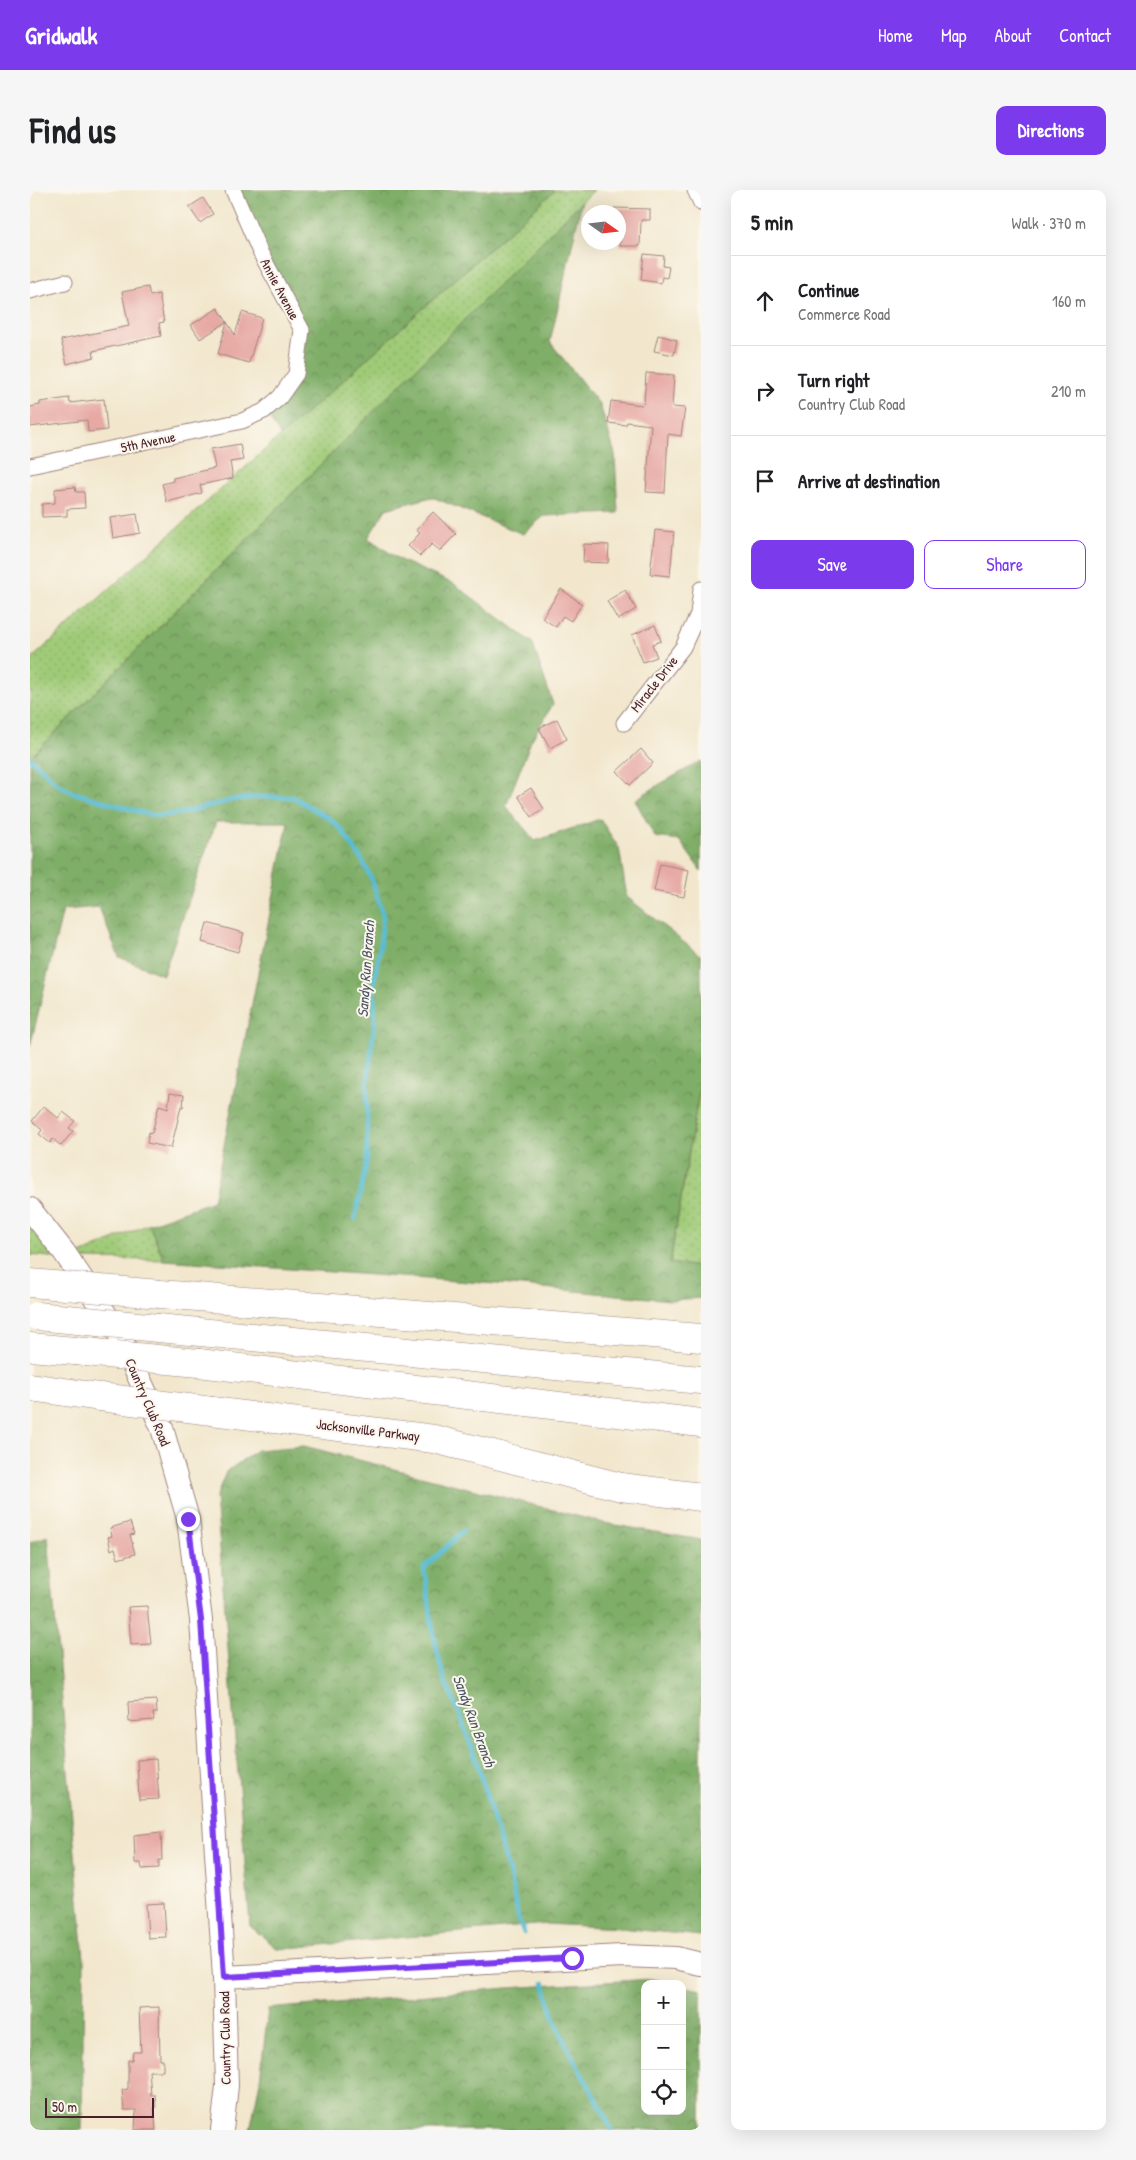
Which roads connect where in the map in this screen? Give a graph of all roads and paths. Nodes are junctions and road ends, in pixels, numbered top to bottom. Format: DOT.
graph roads {
  1 [pos="233,190"];
  2 [pos="695,190"];
  3 [pos="701,202"];
  4 [pos="65,282"];
  5 [pos="30,291"];
  6 [pos="264,411"];
  7 [pos="30,466"];
  8 [pos="701,589"];
  9 [pos="624,723"];
  10 [pos="30,1209"];
  11 [pos="30,1283"];
  12 [pos="34,1315"];
  13 [pos="697,1337"];
  14 [pos="30,1347"];
  15 [pos="701,1380"];
  16 [pos="30,1387"];
  17 [pos="701,1422"];
  18 [pos="701,1496"];
  19 [pos="701,1964"];
  20 [pos="224,1977"];
  21 [pos="222,2130"];
  1 -- 6 [label="street, Annie Avenue"];
  2 -- 3 [label="street"];
  4 -- 5 [label="street"];
  6 -- 7 [label="street, 5th Avenue"];
  8 -- 9 [label="street, Miracle Drive"];
  10 -- 20 [label="main road, Country Club Road"];
  11 -- 13 [label="highway, bridge"];
  12 -- 15 [label="highway, bridge"];
  14 -- 17 [label="highway, bridge"];
  16 -- 18 [label="highway, Jacksonville Parkway, bridge"];
  19 -- 20 [label="main road"];
  20 -- 21 [label="main road, Country Club Road"];
}
